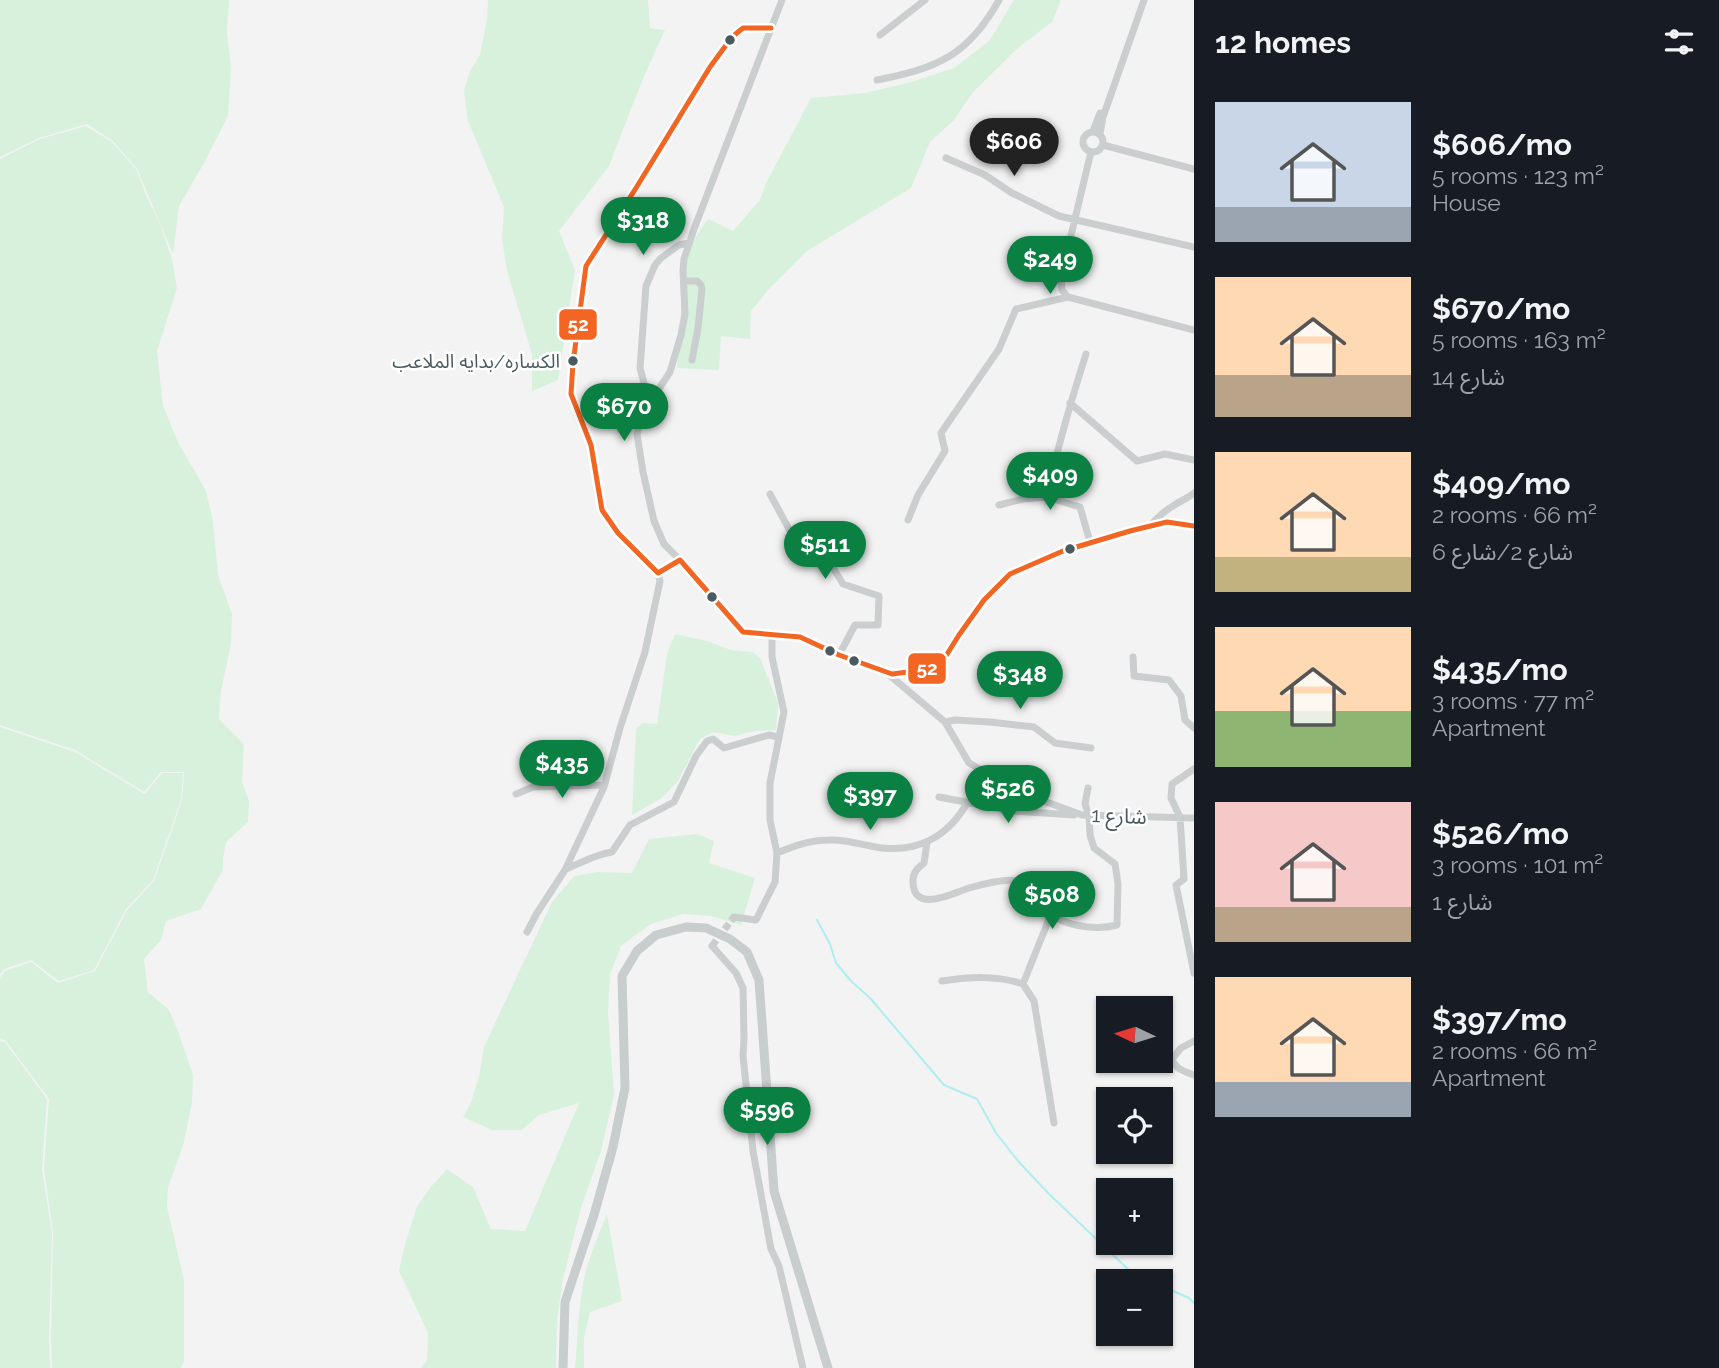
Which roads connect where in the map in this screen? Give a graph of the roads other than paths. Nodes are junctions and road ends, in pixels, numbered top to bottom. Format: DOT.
graph roads {
  1 [pos="782,0"];
  2 [pos="925,0"];
  3 [pos="999,0"];
  4 [pos="1142,0"];
  5 [pos="771,27"];
  6 [pos="880,35"];
  7 [pos="877,80"];
  8 [pos="1096,132"];
  9 [pos="1103,145"];
  10 [pos="1091,152"];
  11 [pos="946,158"];
  12 [pos="1194,169"];
  13 [pos="1075,219"];
  14 [pos="689,243"];
  15 [pos="1194,247"];
  16 [pos="684,281"];
  17 [pos="1068,297"];
  18 [pos="1194,330"];
  19 [pos="1086,354"];
  20 [pos="692,359"];
  21 [pos="1070,403"];
  22 [pos="645,410"];
  23 [pos="1194,460"];
  24 [pos="1194,493"];
  25 [pos="770,494"];
  26 [pos="1047,497"];
  27 [pos="999,505"];
  28 [pos="908,520"];
  29 [pos="1194,526"];
  30 [pos="1149,527"];
  31 [pos="1090,542"];
  32 [pos="680,560"];
  33 [pos="658,573"];
  34 [pos="772,634"];
  35 [pos="839,655"];
  36 [pos="1133,657"];
  37 [pos="887,672"];
  38 [pos="944,722"];
  39 [pos="1194,728"];
  40 [pos="778,737"];
  41 [pos="1091,748"];
  42 [pos="1194,769"];
  43 [pos="604,785"];
  44 [pos="1088,788"];
  45 [pos="516,794"];
  46 [pos="939,797"];
  47 [pos="967,803"];
  48 [pos="1086,816"];
  49 [pos="1180,817"];
  50 [pos="1194,818"];
  51 [pos="927,843"];
  52 [pos="776,853"];
  53 [pos="565,870"];
  54 [pos="1051,914"];
  55 [pos="734,917"];
  56 [pos="527,932"];
  57 [pos="712,946"];
  58 [pos="1194,973"];
  59 [pos="942,981"];
  60 [pos="1023,984"];
  61 [pos="1194,1041"];
  62 [pos="1194,1075"];
  63 [pos="1054,1123"];
  64 [pos="564,1368"];
  65 [pos="803,1368"];
  66 [pos="828,1368"];
  1 -- 5 [label="street"];
  2 -- 6 [label="street"];
  3 -- 7 [label="street"];
  4 -- 8 [label="street"];
  5 -- 14 [label="street"];
  5 -- 33 [label="street"];
  8 -- 9 [label="street"];
  8 -- 10 [label="street"];
  9 -- 10 [label="street"];
  9 -- 12 [label="street"];
  10 -- 13 [label="street"];
  11 -- 13 [label="street"];
  13 -- 15 [label="street"];
  13 -- 17 [label="street"];
  14 -- 16 [label="street"];
  14 -- 22 [label="street"];
  16 -- 20 [label="street"];
  16 -- 22 [label="street"];
  17 -- 18 [label="street"];
  17 -- 28 [label="street"];
  19 -- 21 [label="street"];
  21 -- 23 [label="street"];
  21 -- 26 [label="street"];
  22 -- 32 [label="street"];
  24 -- 30 [label="street"];
  25 -- 35 [label="street"];
  26 -- 27 [label="street"];
  26 -- 31 [label="street"];
  29 -- 30 [label="street"];
  30 -- 31 [label="street"];
  31 -- 37 [label="street"];
  32 -- 33 [label="street"];
  32 -- 34 [label="street"];
  33 -- 43 [label="street"];
  34 -- 35 [label="street"];
  34 -- 40 [label="street"];
  35 -- 37 [label="street"];
  36 -- 39 [label="street"];
  37 -- 38 [label="street, شارع 1"];
  38 -- 41 [label="street"];
  38 -- 48 [label="street, شارع 1"];
  40 -- 52 [label="street"];
  40 -- 53 [label="street"];
  42 -- 49 [label="street"];
  43 -- 45 [label="street"];
  43 -- 53 [label="street"];
  44 -- 48 [label="street"];
  46 -- 47 [label="street"];
  47 -- 48 [label="street"];
  47 -- 51 [label="street"];
  48 -- 49 [label="street, شارع 1"];
  48 -- 54 [label="street"];
  49 -- 50 [label="street, شارع 1"];
  49 -- 58 [label="street"];
  51 -- 52 [label="street"];
  51 -- 54 [label="street"];
  52 -- 55 [label="street"];
  53 -- 56 [label="street"];
  54 -- 60 [label="street"];
  57 -- 65 [label="street"];
  59 -- 60 [label="street"];
  60 -- 63 [label="street"];
  61 -- 62 [label="street"];
  64 -- 66 [label="main road"];
}
